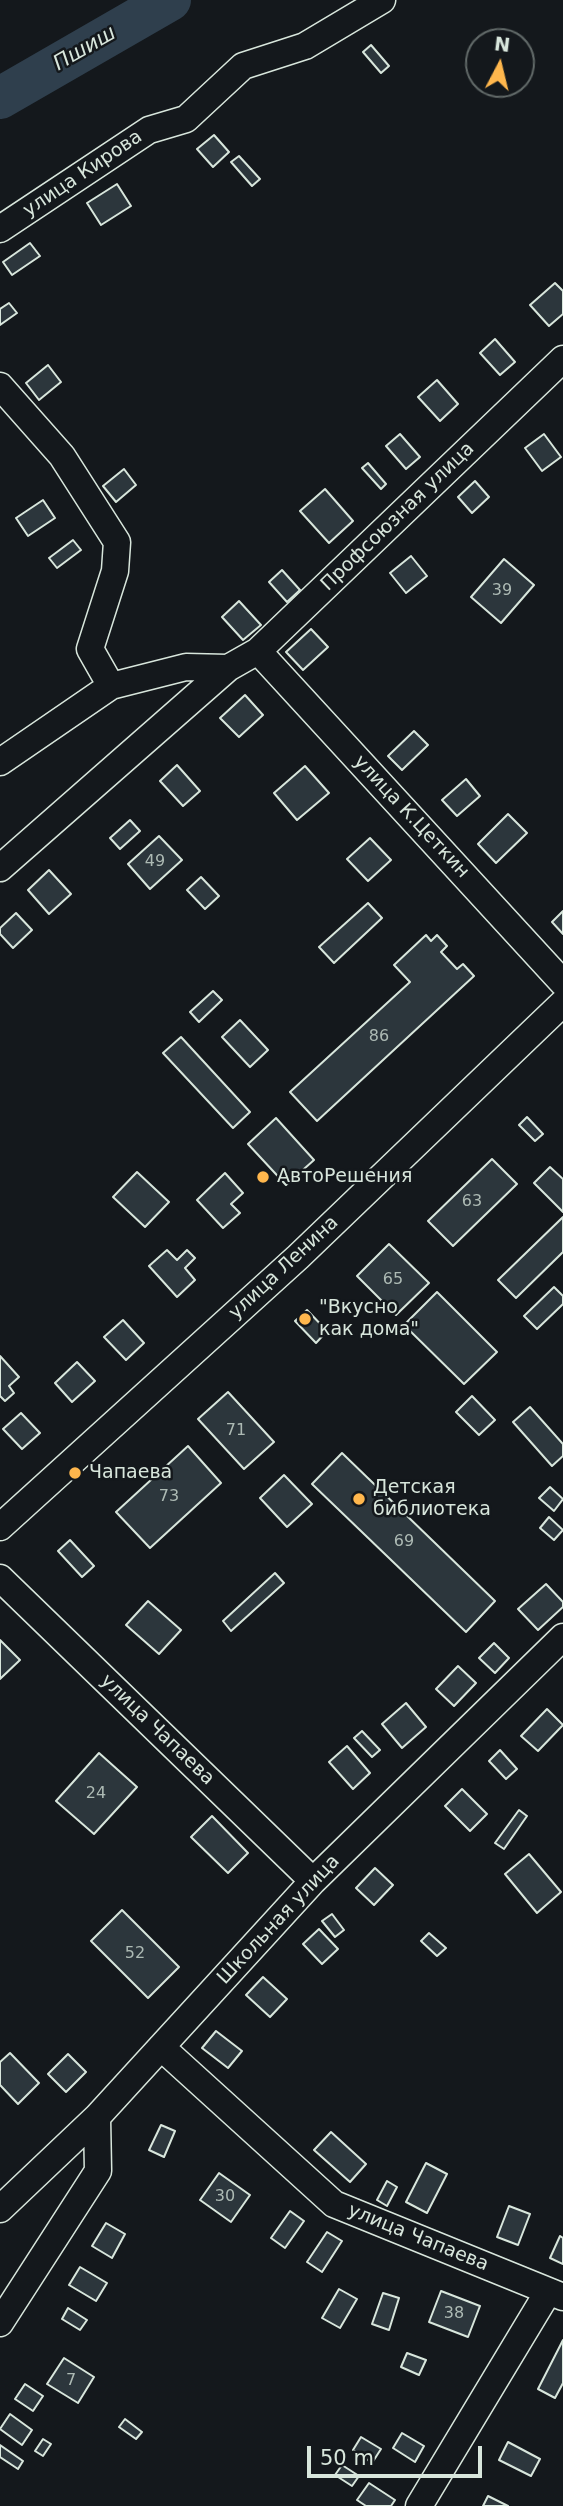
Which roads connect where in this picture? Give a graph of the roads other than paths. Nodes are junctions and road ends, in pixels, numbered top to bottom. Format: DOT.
graph roads {
  1 [pos="382,0"];
  2 [pos="0,229"];
  3 [pos="563,359"];
  4 [pos="0,386"];
  5 [pos="258,651"];
  6 [pos="228,668"];
  7 [pos="111,686"];
  8 [pos="0,762"];
  9 [pos="0,868"];
  10 [pos="563,983"];
  11 [pos="563,1003"];
  12 [pos="0,1527"];
  13 [pos="0,1578"];
  14 [pos="563,1637"];
  15 [pos="313,1881"];
  16 [pos="161,2048"];
  17 [pos="97,2117"];
  18 [pos="0,2209"];
  19 [pos="556,2295"];
  20 [pos="0,2323"];
  21 [pos="419,2506"];
  1 -- 2 [label="street, улица Кирова"];
  3 -- 5 [label="street, Профсоюзная улица"];
  4 -- 7 [label="street"];
  5 -- 6 [label="street, Профсоюзная улица"];
  5 -- 10 [label="street, улица К.Цеткин"];
  6 -- 7 [label="street"];
  6 -- 9 [label="street, Профсоюзная улица"];
  7 -- 8 [label="street"];
  11 -- 12 [label="street, улица Ленина"];
  13 -- 15 [label="street, улица Чапаева"];
  14 -- 15 [label="street, Школьная улица"];
  15 -- 16 [label="street, Школьная улица"];
  16 -- 17 [label="street, Школьная улица"];
  16 -- 19 [label="street, улица Чапаева"];
  17 -- 18 [label="street, Школьная улица"];
  17 -- 20 [label="street"];
  19 -- 21 [label="street"];
}
